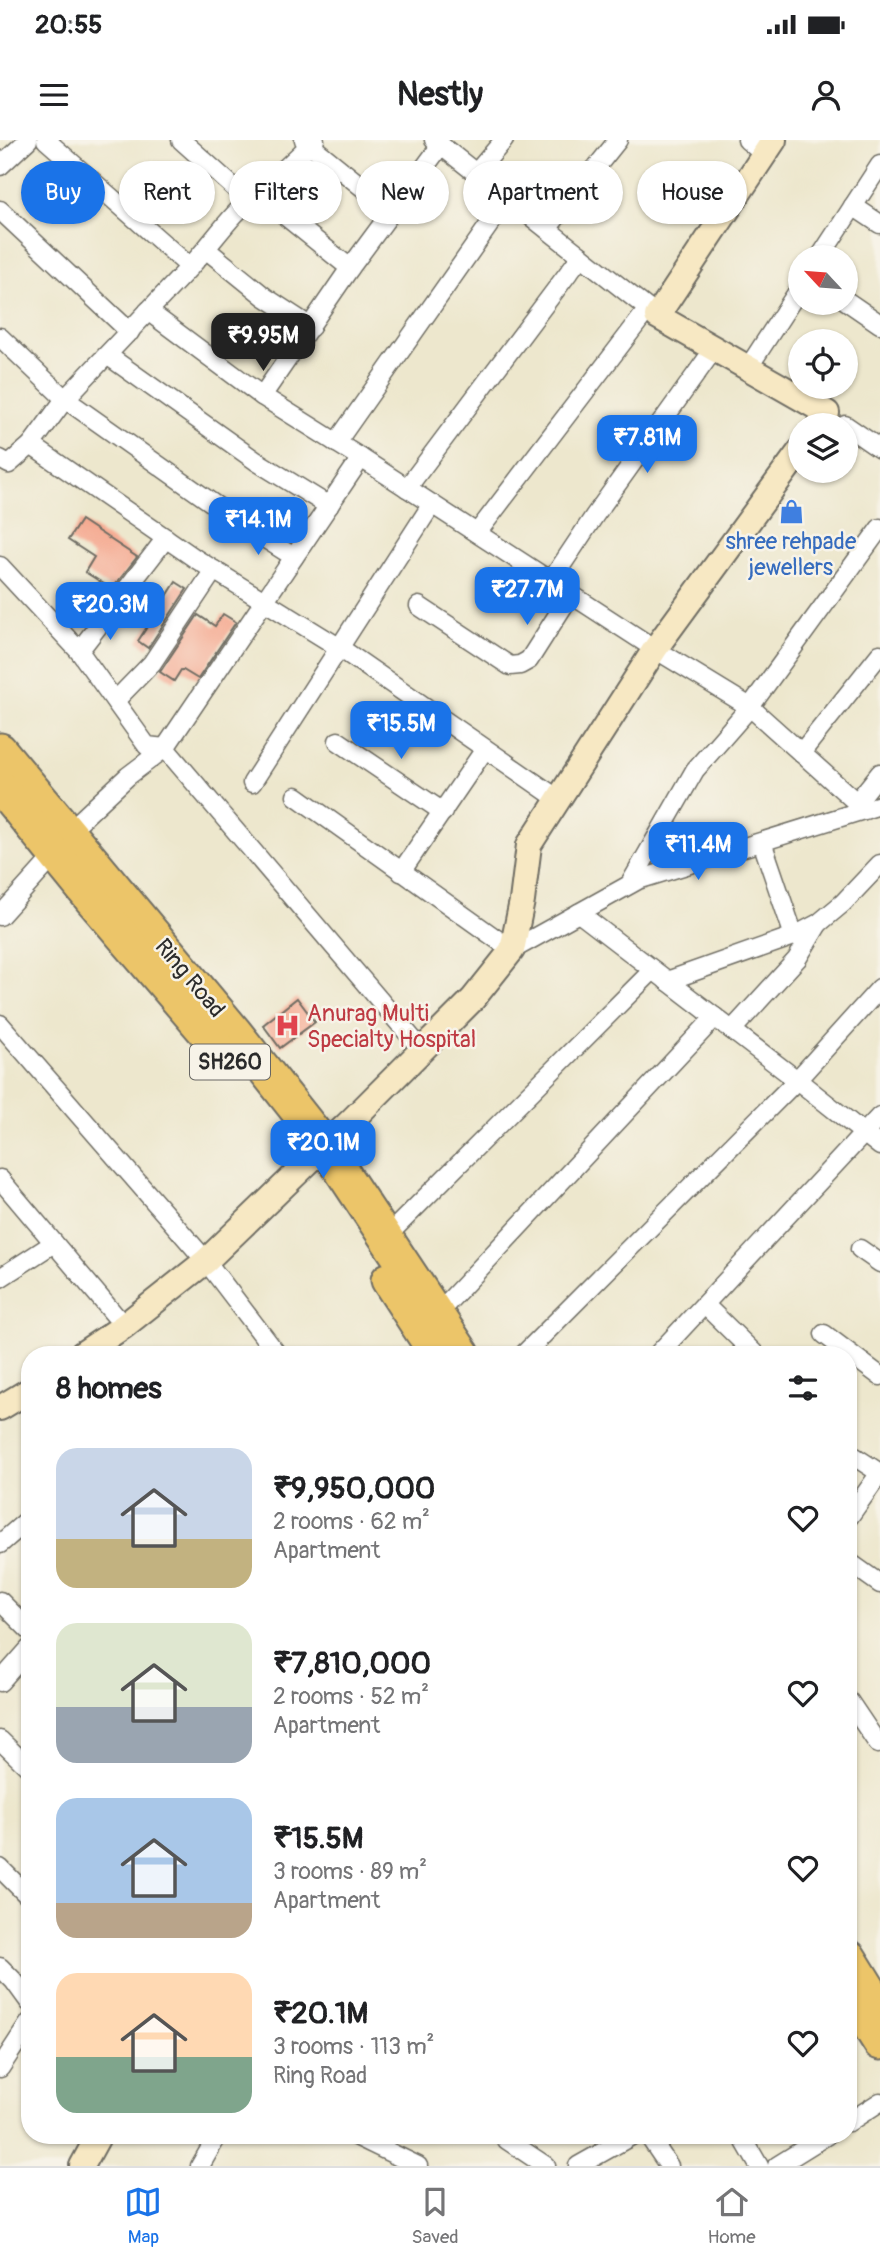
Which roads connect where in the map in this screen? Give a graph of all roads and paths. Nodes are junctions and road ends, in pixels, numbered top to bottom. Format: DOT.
graph roads {
  1 [pos="46,140"];
  2 [pos="181,140"];
  3 [pos="503,140"];
  4 [pos="618,140"];
  5 [pos="21,142"];
  6 [pos="310,142"];
  7 [pos="438,143"];
  8 [pos="762,145"];
  9 [pos="290,161"];
  10 [pos="426,161"];
  11 [pos="486,161"];
  12 [pos="463,163"];
  13 [pos="880,164"];
  14 [pos="0,166"];
  15 [pos="229,178"];
  16 [pos="356,181"];
  17 [pos="853,206"];
  18 [pos="0,210"];
  19 [pos="230,224"];
  20 [pos="290,224"];
  21 [pos="384,224"];
  22 [pos="490,224"];
  23 [pos="541,224"];
  24 [pos="880,224"];
  25 [pos="547,229"];
  26 [pos="828,245"];
  27 [pos="207,250"];
  28 [pos="581,256"];
  29 [pos="190,267"];
  30 [pos="350,268"];
  31 [pos="788,306"];
  32 [pos="858,309"];
  33 [pos="148,311"];
  34 [pos="652,312"];
  35 [pos="880,324"];
  36 [pos="312,327"];
  37 [pos="130,332"];
  38 [pos="0,337"];
  39 [pos="714,349"];
  40 [pos="107,355"];
  41 [pos="748,368"];
  42 [pos="262,396"];
  43 [pos="65,399"];
  44 [pos="820,413"];
  45 [pos="858,436"];
  46 [pos="336,443"];
  47 [pos="31,445"];
  48 [pos="880,449"];
  49 [pos="0,458"];
  50 [pos="361,458"];
  51 [pos="788,467"];
  52 [pos="407,488"];
  53 [pos="432,504"];
  54 [pos="329,506"];
  55 [pos="880,528"];
  56 [pos="477,533"];
  57 [pos="166,538"];
  58 [pos="294,557"];
  59 [pos="0,566"];
  60 [pos="214,570"];
  61 [pos="551,581"];
  62 [pos="571,594"];
  63 [pos="264,601"];
  64 [pos="419,606"];
  65 [pos="340,648"];
  66 [pos="655,649"];
  67 [pos="79,651"];
  68 [pos="880,654"];
  69 [pos="115,701"];
  70 [pos="750,707"];
  71 [pos="338,741"];
  72 [pos="165,748"];
  73 [pos="485,749"];
  74 [pos="0,750"];
  75 [pos="801,752"];
  76 [pos="880,773"];
  77 [pos="252,783"];
  78 [pos="0,787"];
  79 [pos="296,796"];
  80 [pos="558,799"];
  81 [pos="867,805"];
  82 [pos="443,812"];
  83 [pos="762,842"];
  84 [pos="62,843"];
  85 [pos="880,864"];
  86 [pos="401,872"];
  87 [pos="630,884"];
  88 [pos="579,912"];
  89 [pos="0,916"];
  90 [pos="819,923"];
  91 [pos="794,936"];
  92 [pos="512,950"];
  93 [pos="660,975"];
  94 [pos="880,988"];
  95 [pos="715,1017"];
  96 [pos="0,1024"];
  97 [pos="732,1030"];
  98 [pos="422,1050"];
  99 [pos="797,1080"];
  100 [pos="880,1116"];
  101 [pos="865,1134"];
  102 [pos="880,1146"];
  103 [pos="317,1154"];
  104 [pos="0,1179"];
  105 [pos="386,1237"];
  106 [pos="54,1242"];
  107 [pos="860,1249"];
  108 [pos="206,1261"];
  109 [pos="880,1263"];
  110 [pos="0,1278"];
  111 [pos="705,1305"];
  112 [pos="438,1314"];
  113 [pos="124,1326"];
  114 [pos="824,1335"];
  115 [pos="94,1346"];
  116 [pos="272,1346"];
  117 [pos="431,1346"];
  118 [pos="458,1346"];
  119 [pos="532,1346"];
  120 [pos="666,1346"];
  121 [pos="747,1346"];
  122 [pos="839,1346"];
  123 [pos="857,1359"];
  124 [pos="880,1376"];
  125 [pos="21,1395"];
  126 [pos="0,1408"];
  127 [pos="857,1458"];
  128 [pos="880,1473"];
  129 [pos="857,1506"];
  130 [pos="21,1526"];
  131 [pos="0,1544"];
  132 [pos="857,1568"];
  133 [pos="880,1584"];
  134 [pos="0,1601"];
  135 [pos="21,1622"];
  136 [pos="21,1658"];
  137 [pos="0,1682"];
  138 [pos="857,1712"];
  139 [pos="0,1740"];
  140 [pos="879,1744"];
  141 [pos="21,1760"];
  142 [pos="0,1868"];
  143 [pos="21,1889"];
  144 [pos="0,1967"];
  145 [pos="857,1970"];
  146 [pos="21,1991"];
  147 [pos="857,2007"];
  148 [pos="880,2007"];
  149 [pos="21,2036"];
  150 [pos="880,2043"];
  151 [pos="0,2068"];
  152 [pos="880,2102"];
  153 [pos="857,2117"];
  154 [pos="94,2144"];
  155 [pos="213,2144"];
  156 [pos="373,2144"];
  157 [pos="514,2144"];
  158 [pos="617,2144"];
  159 [pos="654,2144"];
  160 [pos="747,2144"];
  161 [pos="812,2144"];
  162 [pos="202,2165"];
  163 [pos="82,2166"];
  164 [pos="418,2166"];
  165 [pos="546,2166"];
  166 [pos="578,2166"];
  167 [pos="669,2166"];
  168 [pos="760,2166"];
  169 [pos="777,2166"];
  1 -- 29 [label="street"];
  2 -- 15 [label="street"];
  3 -- 11 [label="street"];
  4 -- 25 [label="street"];
  5 -- 14 [label="street"];
  6 -- 9 [label="street"];
  6 -- 16 [label="street"];
  7 -- 10 [label="street"];
  7 -- 12 [label="street"];
  8 -- 34 [label="street"];
  13 -- 17 [label="street"];
  17 -- 24 [label="street"];
  17 -- 26 [label="street"];
  18 -- 37 [label="street"];
  19 -- 27 [label="street"];
  20 -- 30 [label="street"];
  21 -- 30 [label="street"];
  22 -- 46 [label="street"];
  23 -- 25 [label="street"];
  25 -- 28 [label="street"];
  27 -- 29 [label="street"];
  27 -- 36 [label="street"];
  28 -- 34 [label="street"];
  28 -- 52 [label="street"];
  29 -- 33 [label="street"];
  30 -- 36 [label="street"];
  31 -- 41 [label="street"];
  32 -- 35 [label="street"];
  33 -- 37 [label="street"];
  33 -- 42 [label="street"];
  34 -- 39 [label="street"];
  34 -- 56 [label="street"];
  36 -- 42 [label="street"];
  37 -- 40 [label="street"];
  38 -- 43 [label="street"];
  39 -- 41 [label="street"];
  39 -- 61 [label="street"];
  40 -- 43 [label="street"];
  40 -- 54 [label="street"];
  41 -- 44 [label="street"];
  42 -- 46 [label="street"];
  43 -- 47 [label="street"];
  43 -- 58 [label="street"];
  45 -- 48 [label="street"];
  46 -- 50 [label="street"];
  47 -- 49 [label="street"];
  47 -- 57 [label="street"];
  50 -- 52 [label="street"];
  50 -- 54 [label="street"];
  51 -- 66 [label="street"];
  52 -- 53 [label="street"];
  53 -- 56 [label="street"];
  53 -- 65 [label="street"];
  54 -- 58 [label="street"];
  55 -- 70 [label="street"];
  56 -- 61 [label="street"];
  57 -- 60 [label="street"];
  57 -- 67 [label="street"];
  58 -- 63 [label="street"];
  59 -- 67 [label="street"];
  60 -- 63 [label="street"];
  60 -- 69 [label="street"];
  61 -- 62 [label="street"];
  62 -- 64 [label="street"];
  62 -- 66 [label="street"];
  63 -- 65 [label="street"];
  63 -- 72 [label="street"];
  65 -- 73 [label="street"];
  65 -- 77 [label="street"];
  66 -- 70 [label="street"];
  66 -- 80 [label="street"];
  67 -- 69 [label="street"];
  68 -- 75 [label="street"];
  69 -- 72 [label="street"];
  70 -- 75 [label="street"];
  70 -- 87 [label="street"];
  71 -- 82 [label="street"];
  72 -- 84 [label="street"];
  72 -- 98 [label="street"];
  73 -- 80 [label="street"];
  73 -- 82 [label="street"];
  74 -- 84 [label="highway, Ring Road / SH260"];
  75 -- 81 [label="street"];
  76 -- 81 [label="street"];
  78 -- 84 [label="highway, Ring Road / SH260"];
  79 -- 86 [label="street"];
  80 -- 92 [label="street"];
  81 -- 83 [label="street"];
  82 -- 86 [label="street"];
  83 -- 87 [label="street"];
  83 -- 91 [label="street"];
  84 -- 89 [label="street"];
  84 -- 103 [label="highway, Ring Road / SH260"];
  85 -- 90 [label="street"];
  86 -- 92 [label="street"];
  87 -- 88 [label="street"];
  88 -- 92 [label="street"];
  88 -- 93 [label="street"];
  90 -- 91 [label="street"];
  90 -- 97 [label="street"];
  91 -- 93 [label="street"];
  92 -- 98 [label="street"];
  93 -- 95 [label="street"];
  93 -- 105 [label="street"];
  94 -- 99 [label="street"];
  95 -- 97 [label="street"];
  95 -- 112 [label="street"];
  96 -- 108 [label="street"];
  97 -- 99 [label="street"];
  98 -- 103 [label="street"];
  99 -- 101 [label="street"];
  99 -- 119 [label="street"];
  100 -- 101 [label="street"];
  101 -- 102 [label="street"];
  101 -- 111 [label="street"];
  103 -- 105 [label="highway, Ring Road / SH260"];
  103 -- 108 [label="street"];
  103 -- 117 [label="highway, Ring Road / SH260"];
  104 -- 106 [label="street"];
  105 -- 112 [label="highway, Ring Road / SH260"];
  106 -- 110 [label="street"];
  106 -- 113 [label="street"];
  107 -- 109 [label="street"];
  108 -- 113 [label="street"];
  108 -- 116 [label="street"];
  111 -- 120 [label="street"];
  111 -- 121 [label="street"];
  112 -- 118 [label="highway, Ring Road / SH260"];
  113 -- 115 [label="street"];
  114 -- 122 [label="street"];
  123 -- 124 [label="street"];
  125 -- 126 [label="street"];
  127 -- 128 [label="street"];
  128 -- 129 [label="street"];
  130 -- 131 [label="street"];
  132 -- 133 [label="street"];
  134 -- 135 [label="street"];
  136 -- 137 [label="street"];
  138 -- 140 [label="street"];
  139 -- 141 [label="street"];
  142 -- 143 [label="street"];
  144 -- 146 [label="street"];
  145 -- 148 [label="highway"];
  147 -- 150 [label="highway"];
  149 -- 151 [label="street"];
  152 -- 153 [label="street"];
  154 -- 163 [label="street"];
  155 -- 162 [label="street"];
  156 -- 164 [label="street"];
  157 -- 165 [label="street"];
  158 -- 166 [label="street"];
  159 -- 167 [label="street"];
  160 -- 168 [label="street"];
  161 -- 169 [label="street"];
}
